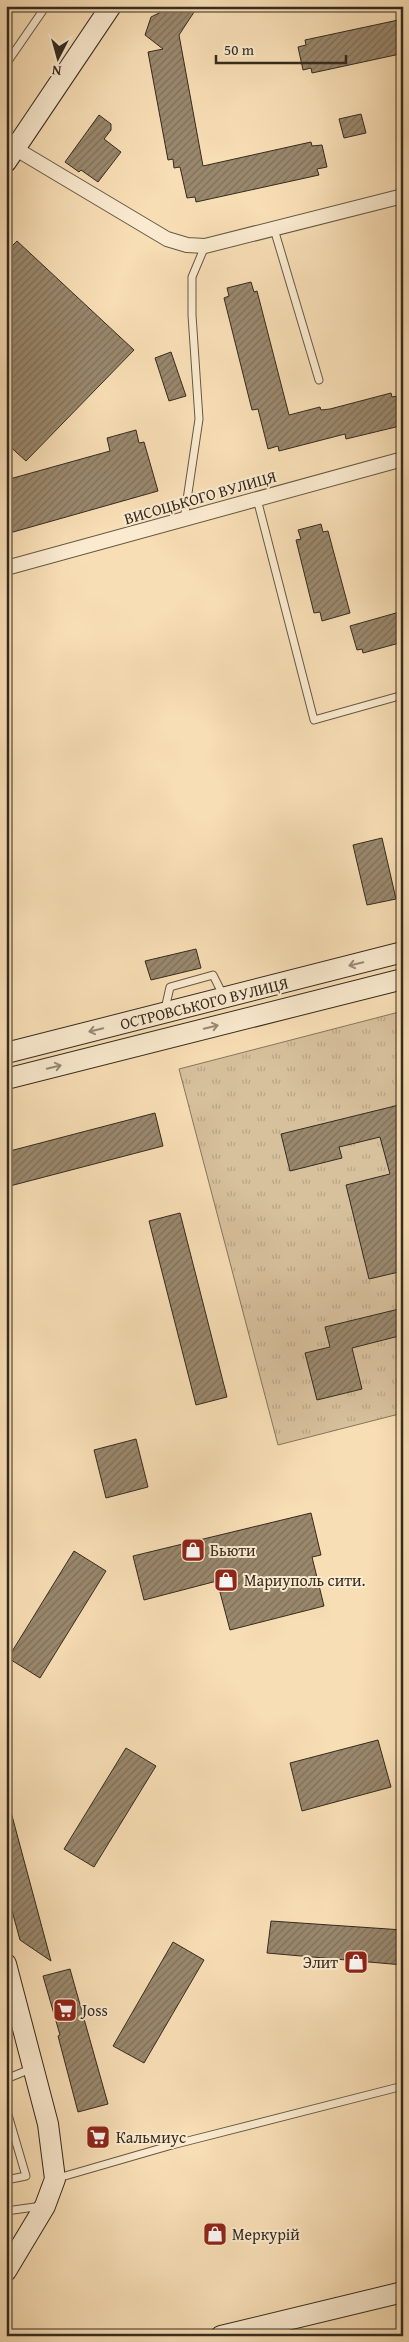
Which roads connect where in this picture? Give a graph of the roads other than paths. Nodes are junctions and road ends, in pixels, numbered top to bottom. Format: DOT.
graph roads {
  1 [pos="46,6"];
  2 [pos="110,6"];
  3 [pos="6,64"];
  4 [pos="11,156"];
  5 [pos="403,196"];
  6 [pos="274,229"];
  7 [pos="205,246"];
  8 [pos="318,380"];
  9 [pos="403,459"];
  10 [pos="258,499"];
  11 [pos="184,520"];
  12 [pos="6,568"];
  13 [pos="403,695"];
  14 [pos="403,952"];
  15 [pos="403,979"];
  16 [pos="6,1053"];
  17 [pos="6,1079"];
  18 [pos="6,1964"];
  19 [pos="33,2068"];
  20 [pos="6,2079"];
  21 [pos="403,2086"];
  22 [pos="6,2108"];
  23 [pos="55,2178"];
  24 [pos="6,2180"];
  25 [pos="45,2206"];
  26 [pos="6,2211"];
  27 [pos="6,2272"];
  28 [pos="403,2292"];
  29 [pos="221,2336"];
  1 -- 3 [label="lane"];
  2 -- 4 [label="street"];
  4 -- 7 [label="street"];
  5 -- 6 [label="street"];
  6 -- 7 [label="street"];
  6 -- 8 [label="lane"];
  7 -- 11 [label="lane"];
  9 -- 10 [label="street, ВИСОЦЬКОГО ВУЛИЦЯ"];
  10 -- 11 [label="street, ВИСОЦЬКОГО ВУЛИЦЯ"];
  10 -- 13 [label="lane"];
  11 -- 12 [label="street, ВИСОЦЬКОГО ВУЛИЦЯ"];
  14 -- 16 [label="street, ОСТРОВСЬКОГО ВУЛИЦЯ, one-way"];
  17 -- 15 [label="street, ОСТРОВСЬКОГО ВУЛИЦЯ, one-way"];
  18 -- 19 [label="street"];
  19 -- 20 [label="lane"];
  19 -- 23 [label="street"];
  21 -- 23 [label="lane"];
  22 -- 24 [label="lane"];
  23 -- 25 [label="street"];
  25 -- 26 [label="lane"];
  25 -- 27 [label="street"];
  28 -- 29 [label="street"];
}
